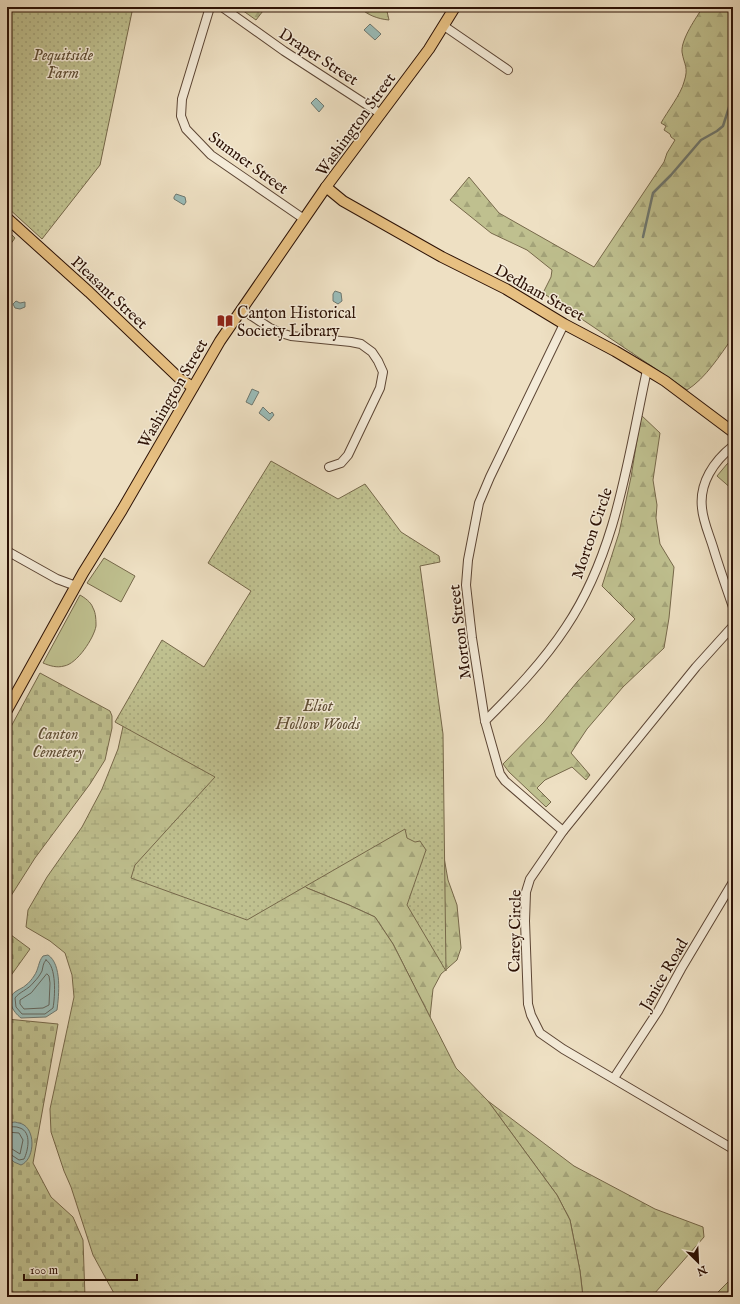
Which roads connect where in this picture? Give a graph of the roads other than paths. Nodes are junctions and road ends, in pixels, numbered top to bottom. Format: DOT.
graph roads {
  1 [pos="210,7"];
  2 [pos="222,7"];
  3 [pos="455,7"];
  4 [pos="444,26"];
  5 [pos="508,70"];
  6 [pos="381,114"];
  7 [pos="326,187"];
  8 [pos="7,218"];
  9 [pos="304,219"];
  10 [pos="241,308"];
  11 [pos="564,324"];
  12 [pos="647,370"];
  13 [pos="193,387"];
  14 [pos="733,432"];
  15 [pos="733,446"];
  16 [pos="329,468"];
  17 [pos="7,551"];
  18 [pos="76,586"];
  19 [pos="733,607"];
  20 [pos="733,626"];
  21 [pos="7,710"];
  22 [pos="485,721"];
  23 [pos="563,831"];
  24 [pos="733,882"];
  25 [pos="614,1078"];
  26 [pos="733,1150"];
  1 -- 9 [label="street, Sumner Street"];
  2 -- 6 [label="street, Draper Street"];
  3 -- 4 [label="main road, Washington Street"];
  4 -- 5 [label="street"];
  4 -- 6 [label="main road, Washington Street"];
  6 -- 7 [label="main road, Washington Street"];
  7 -- 9 [label="main road, Washington Street"];
  7 -- 11 [label="main road, Dedham Street"];
  8 -- 13 [label="main road, Pleasant Street"];
  9 -- 10 [label="main road, Washington Street"];
  10 -- 13 [label="main road, Washington Street"];
  10 -- 16 [label="street"];
  11 -- 12 [label="main road, Dedham Street"];
  11 -- 22 [label="street, Morton Street"];
  12 -- 14 [label="main road, Dedham Street"];
  12 -- 22 [label="street, Morton Circle"];
  13 -- 18 [label="main road, Washington Street"];
  15 -- 19 [label="street"];
  17 -- 18 [label="street"];
  18 -- 21 [label="main road, Washington Street"];
  20 -- 23 [label="street, Carey Circle"];
  22 -- 23 [label="street, Morton Street"];
  23 -- 25 [label="street, Carey Circle"];
  24 -- 25 [label="street, Janice Road"];
  25 -- 26 [label="street, Carey Circle"];
}
